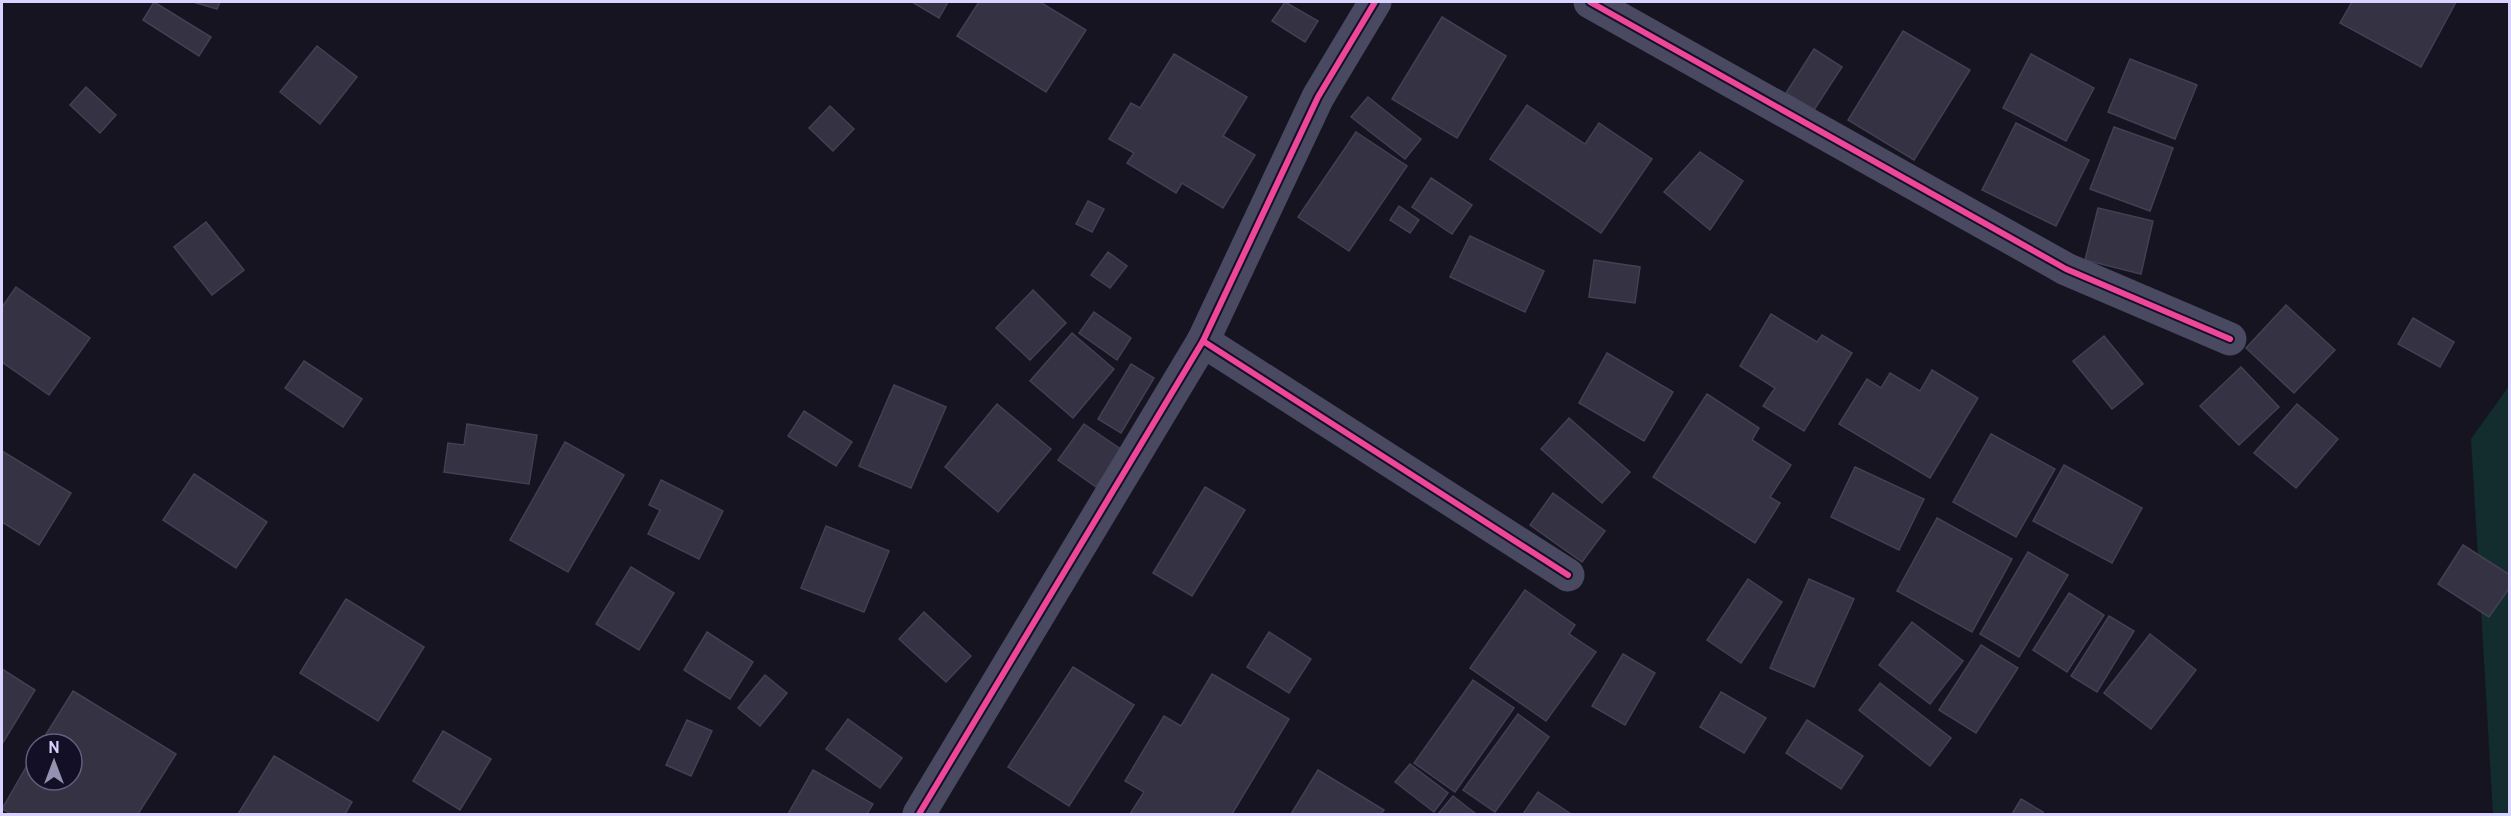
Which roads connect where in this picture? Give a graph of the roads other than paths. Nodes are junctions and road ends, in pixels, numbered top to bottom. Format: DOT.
graph roads {
  1 [pos="1375,2"];
  2 [pos="1590,2"];
  3 [pos="2230,339"];
  4 [pos="1203,341"];
  5 [pos="1568,575"];
  6 [pos="931,811"];
  1 -- 4 [label="street"];
  2 -- 3 [label="street"];
  4 -- 5 [label="street"];
  4 -- 6 [label="street"];
}
